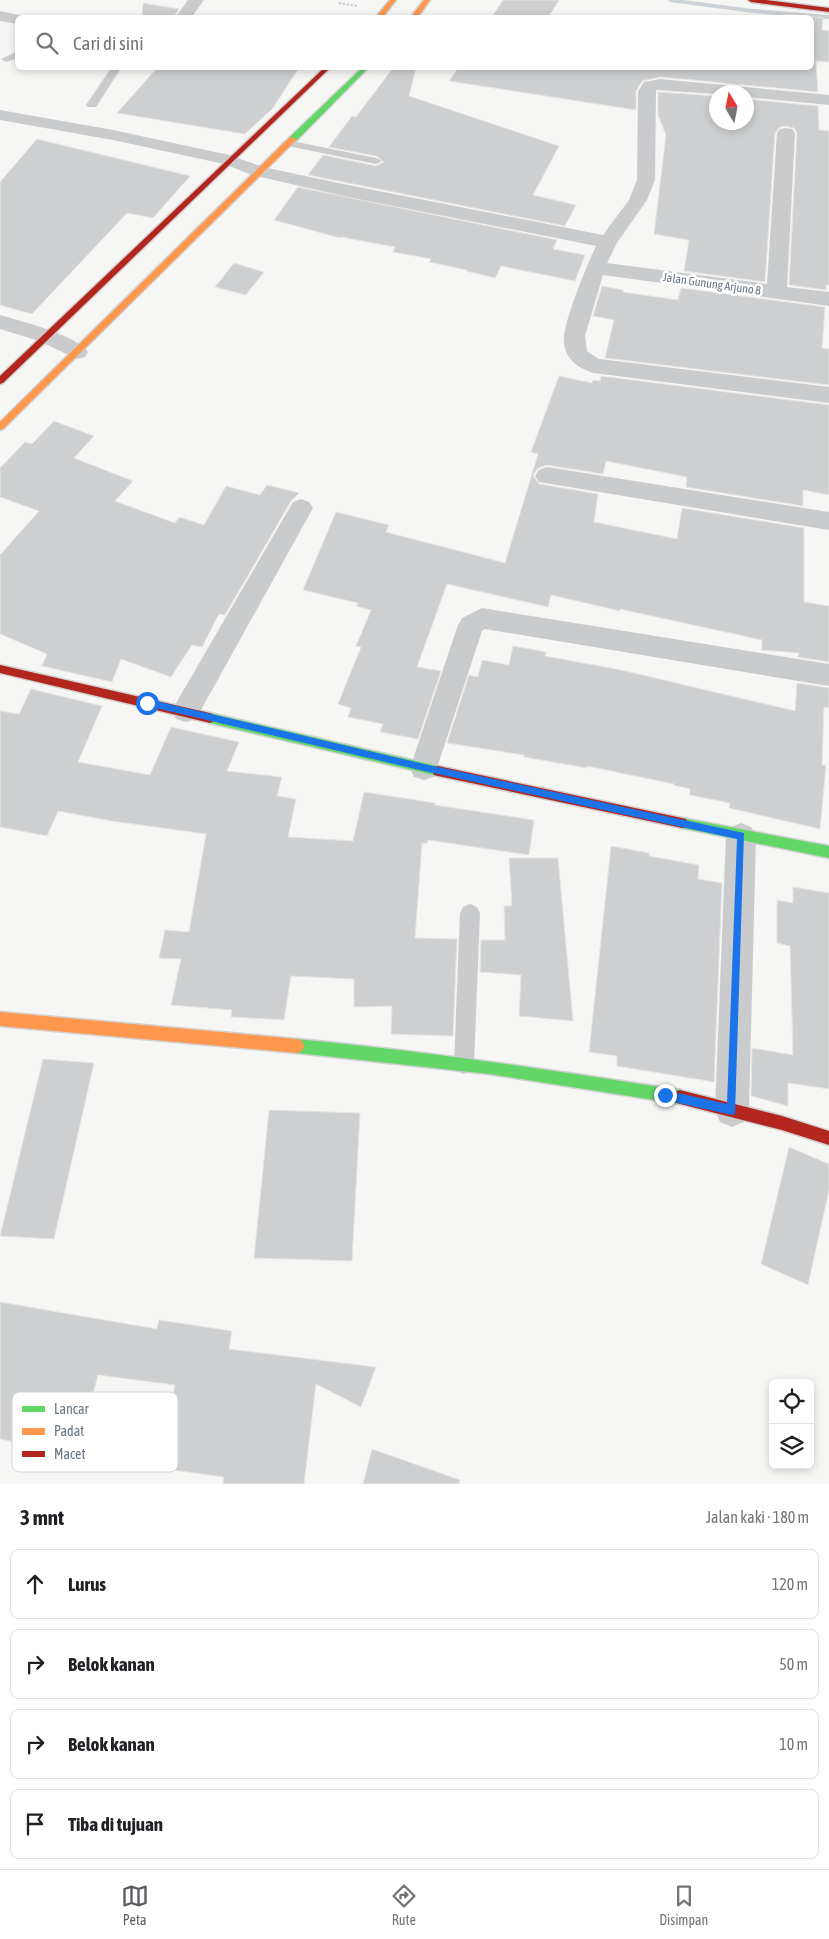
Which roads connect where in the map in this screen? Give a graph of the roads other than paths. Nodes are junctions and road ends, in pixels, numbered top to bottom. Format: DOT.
graph roads {
  1 [pos="196,0"];
  2 [pos="393,0"];
  3 [pos="427,0"];
  4 [pos="751,0"];
  5 [pos="793,3"];
  6 [pos="829,10"];
  7 [pos="186,15"];
  8 [pos="380,15"];
  9 [pos="415,15"];
  10 [pos="0,16"];
  11 [pos="15,18"];
  12 [pos="15,55"];
  13 [pos="6,59"];
  14 [pos="115,70"];
  15 [pos="325,70"];
  16 [pos="363,70"];
  17 [pos="829,100"];
  18 [pos="92,105"];
  19 [pos="0,115"];
  20 [pos="786,133"];
  21 [pos="287,143"];
  22 [pos="229,160"];
  23 [pos="376,161"];
  24 [pos="258,172"];
  25 [pos="608,242"];
  26 [pos="595,268"];
  27 [pos="777,292"];
  28 [pos="829,298"];
  29 [pos="0,322"];
  30 [pos="46,336"];
  31 [pos="77,352"];
  32 [pos="0,381"];
  33 [pos="829,395"];
  34 [pos="0,427"];
  35 [pos="547,476"];
  36 [pos="301,508"];
  37 [pos="829,521"];
  38 [pos="0,669"];
  39 [pos="829,675"];
  40 [pos="186,711"];
  41 [pos="424,768"];
  42 [pos="741,836"];
  43 [pos="829,852"];
  44 [pos="470,912"];
  45 [pos="0,1019"];
  46 [pos="464,1064"];
  47 [pos="732,1110"];
  48 [pos="829,1138"];
  1 -- 7 [label="street"];
  2 -- 8 [label="main road"];
  3 -- 9 [label="main road"];
  4 -- 5 [label="main road"];
  5 -- 6 [label="main road"];
  10 -- 11 [label="street"];
  12 -- 13 [label="lane"];
  14 -- 18 [label="lane"];
  15 -- 22 [label="main road"];
  16 -- 21 [label="main road"];
  17 -- 25 [label="street"];
  19 -- 22 [label="street"];
  20 -- 27 [label="street"];
  21 -- 23 [label="lane"];
  21 -- 24 [label="main road"];
  22 -- 24 [label="street"];
  22 -- 30 [label="main road"];
  24 -- 25 [label="street"];
  24 -- 31 [label="main road"];
  25 -- 26 [label="street"];
  26 -- 27 [label="street, Jalan Gunung Arjuno 8"];
  26 -- 33 [label="street"];
  27 -- 28 [label="street, Jalan Gunung Arjuno 8"];
  29 -- 30 [label="street"];
  30 -- 31 [label="street"];
  30 -- 32 [label="main road"];
  31 -- 34 [label="main road"];
  35 -- 37 [label="street"];
  36 -- 40 [label="street"];
  38 -- 40 [label="main road"];
  39 -- 41 [label="street"];
  40 -- 41 [label="main road"];
  41 -- 42 [label="main road"];
  42 -- 43 [label="main road"];
  42 -- 47 [label="street"];
  44 -- 46 [label="lane"];
  45 -- 46 [label="main road"];
  46 -- 47 [label="main road"];
  47 -- 48 [label="main road"];
}
